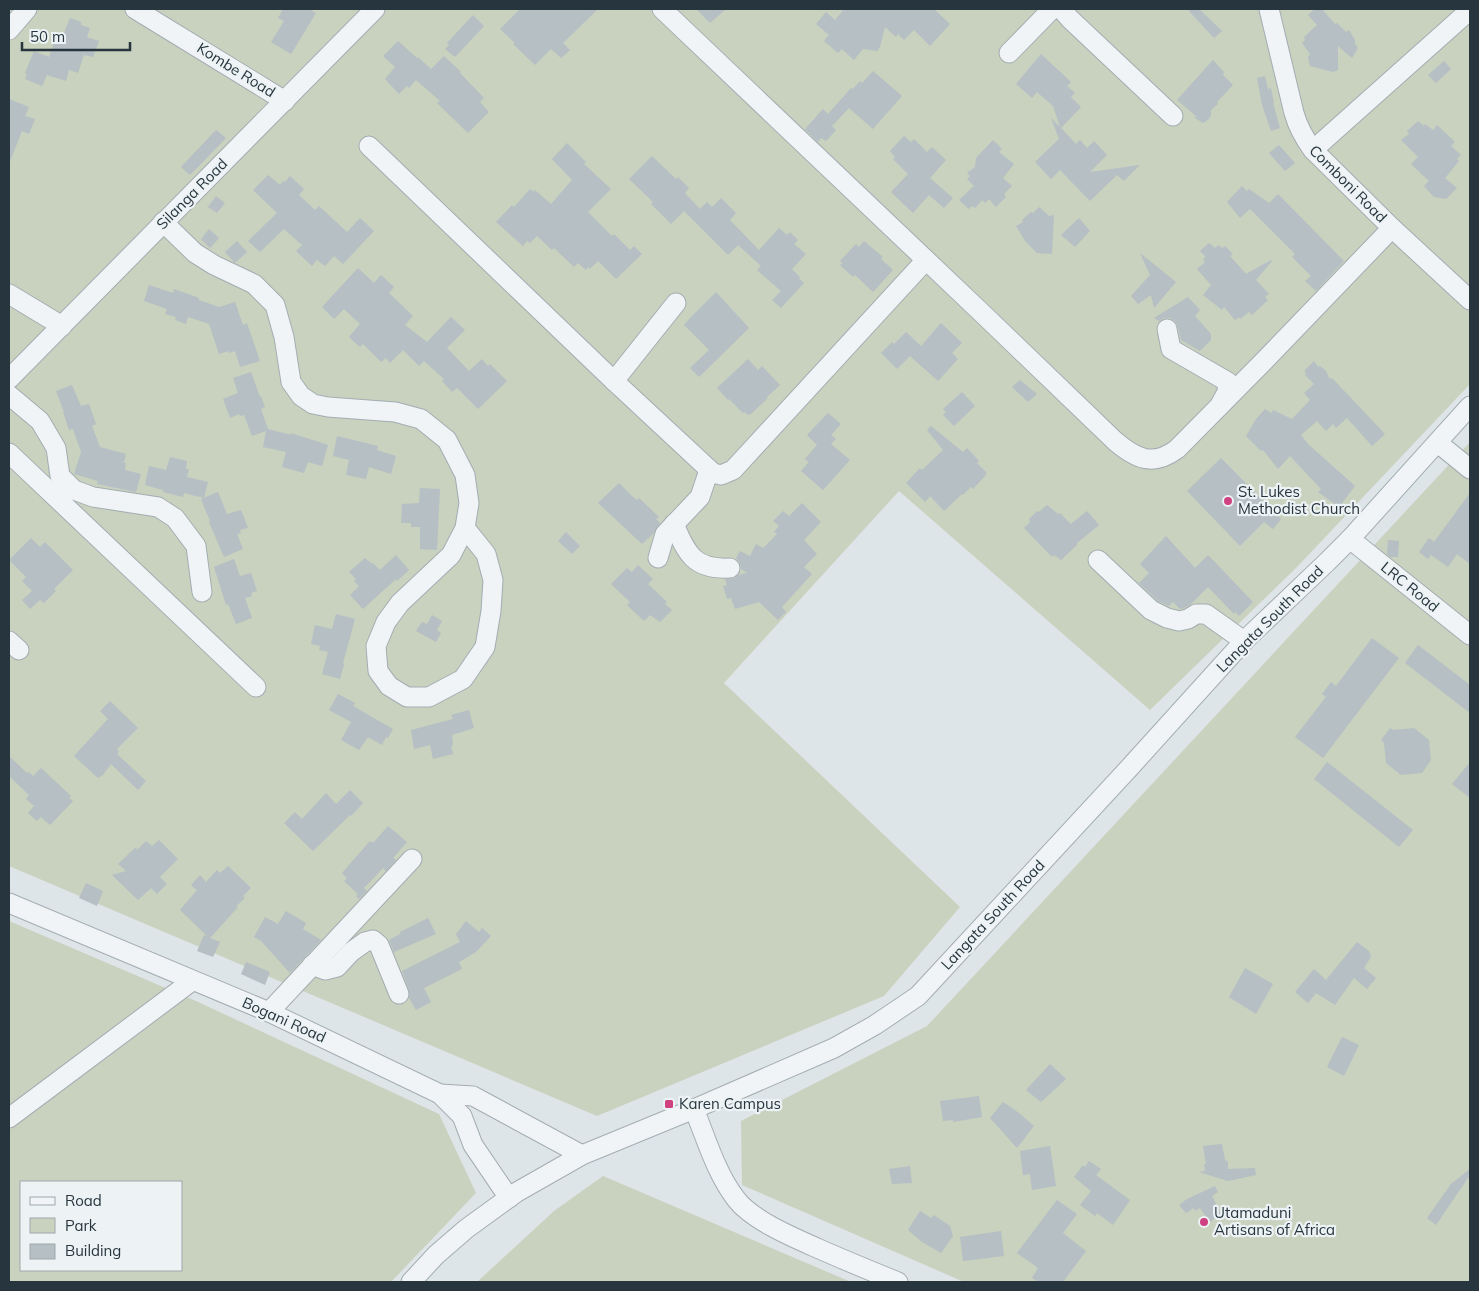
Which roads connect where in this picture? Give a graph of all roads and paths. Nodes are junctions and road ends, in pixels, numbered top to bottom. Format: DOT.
graph roads {
  1 [pos="27,9"];
  2 [pos="135,9"];
  3 [pos="375,9"];
  4 [pos="662,9"];
  5 [pos="1052,9"];
  6 [pos="1061,9"];
  7 [pos="1269,9"];
  8 [pos="1470,10"];
  9 [pos="9,30"];
  10 [pos="1009,53"];
  11 [pos="285,101"];
  12 [pos="1173,116"];
  13 [pos="369,146"];
  14 [pos="1312,150"];
  15 [pos="163,222"];
  16 [pos="1392,228"];
  17 [pos="926,260"];
  18 [pos="9,294"];
  19 [pos="1470,300"];
  20 [pos="676,303"];
  21 [pos="62,326"];
  22 [pos="1167,329"];
  23 [pos="9,379"];
  24 [pos="614,381"];
  25 [pos="9,395"];
  26 [pos="1221,404"];
  27 [pos="1470,406"];
  28 [pos="1438,443"];
  29 [pos="9,453"];
  30 [pos="1470,469"];
  31 [pos="709,470"];
  32 [pos="674,524"];
  33 [pos="465,528"];
  34 [pos="1350,539"];
  35 [pos="658,558"];
  36 [pos="1098,560"];
  37 [pos="730,568"];
  38 [pos="202,592"];
  39 [pos="1470,635"];
  40 [pos="1244,641"];
  41 [pos="256,687"];
  42 [pos="412,858"];
  43 [pos="9,902"];
  44 [pos="312,966"];
  45 [pos="192,981"];
  46 [pos="399,994"];
  47 [pos="269,1012"];
  48 [pos="440,1094"];
  49 [pos="694,1109"];
  50 [pos="9,1118"];
  51 [pos="582,1155"];
  52 [pos="510,1198"];
  53 [pos="410,1282"];
  54 [pos="898,1282"];
  1 -- 9 [label="street"];
  2 -- 11 [label="street, Kombe Road"];
  3 -- 11 [label="street, Silanga Road"];
  4 -- 17 [label="street"];
  5 -- 10 [label="street"];
  6 -- 12 [label="street"];
  7 -- 14 [label="street, Comboni Road"];
  8 -- 14 [label="street"];
  11 -- 15 [label="street, Silanga Road"];
  13 -- 24 [label="street"];
  14 -- 16 [label="street, Comboni Road"];
  15 -- 21 [label="street, Silanga Road"];
  15 -- 33 [label="street"];
  16 -- 19 [label="street, Comboni Road"];
  16 -- 26 [label="street"];
  17 -- 26 [label="street"];
  17 -- 31 [label="street"];
  18 -- 21 [label="street"];
  20 -- 24 [label="street"];
  21 -- 23 [label="street, Silanga Road"];
  22 -- 26 [label="street"];
  24 -- 31 [label="street"];
  25 -- 38 [label="street"];
  27 -- 28 [label="street, Langata South Road"];
  28 -- 30 [label="street"];
  28 -- 34 [label="street, Langata South Road"];
  29 -- 41 [label="street"];
  31 -- 32 [label="street"];
  32 -- 35 [label="street"];
  32 -- 37 [label="street"];
  33 -- 33 [label="street"];
  34 -- 39 [label="street, LRC Road"];
  34 -- 40 [label="street, Langata South Road"];
  36 -- 40 [label="street"];
  40 -- 49 [label="street, Langata South Road"];
  42 -- 44 [label="street"];
  43 -- 45 [label="street, Bogani Road"];
  44 -- 46 [label="street"];
  44 -- 47 [label="street"];
  45 -- 47 [label="street, Bogani Road"];
  45 -- 50 [label="street"];
  47 -- 48 [label="street, Bogani Road"];
  48 -- 51 [label="street"];
  48 -- 52 [label="street, Bogani Road"];
  49 -- 51 [label="street, Langata South Road"];
  49 -- 54 [label="street"];
  51 -- 52 [label="street, Langata South Road"];
  52 -- 53 [label="street, Langata South Road"];
}
